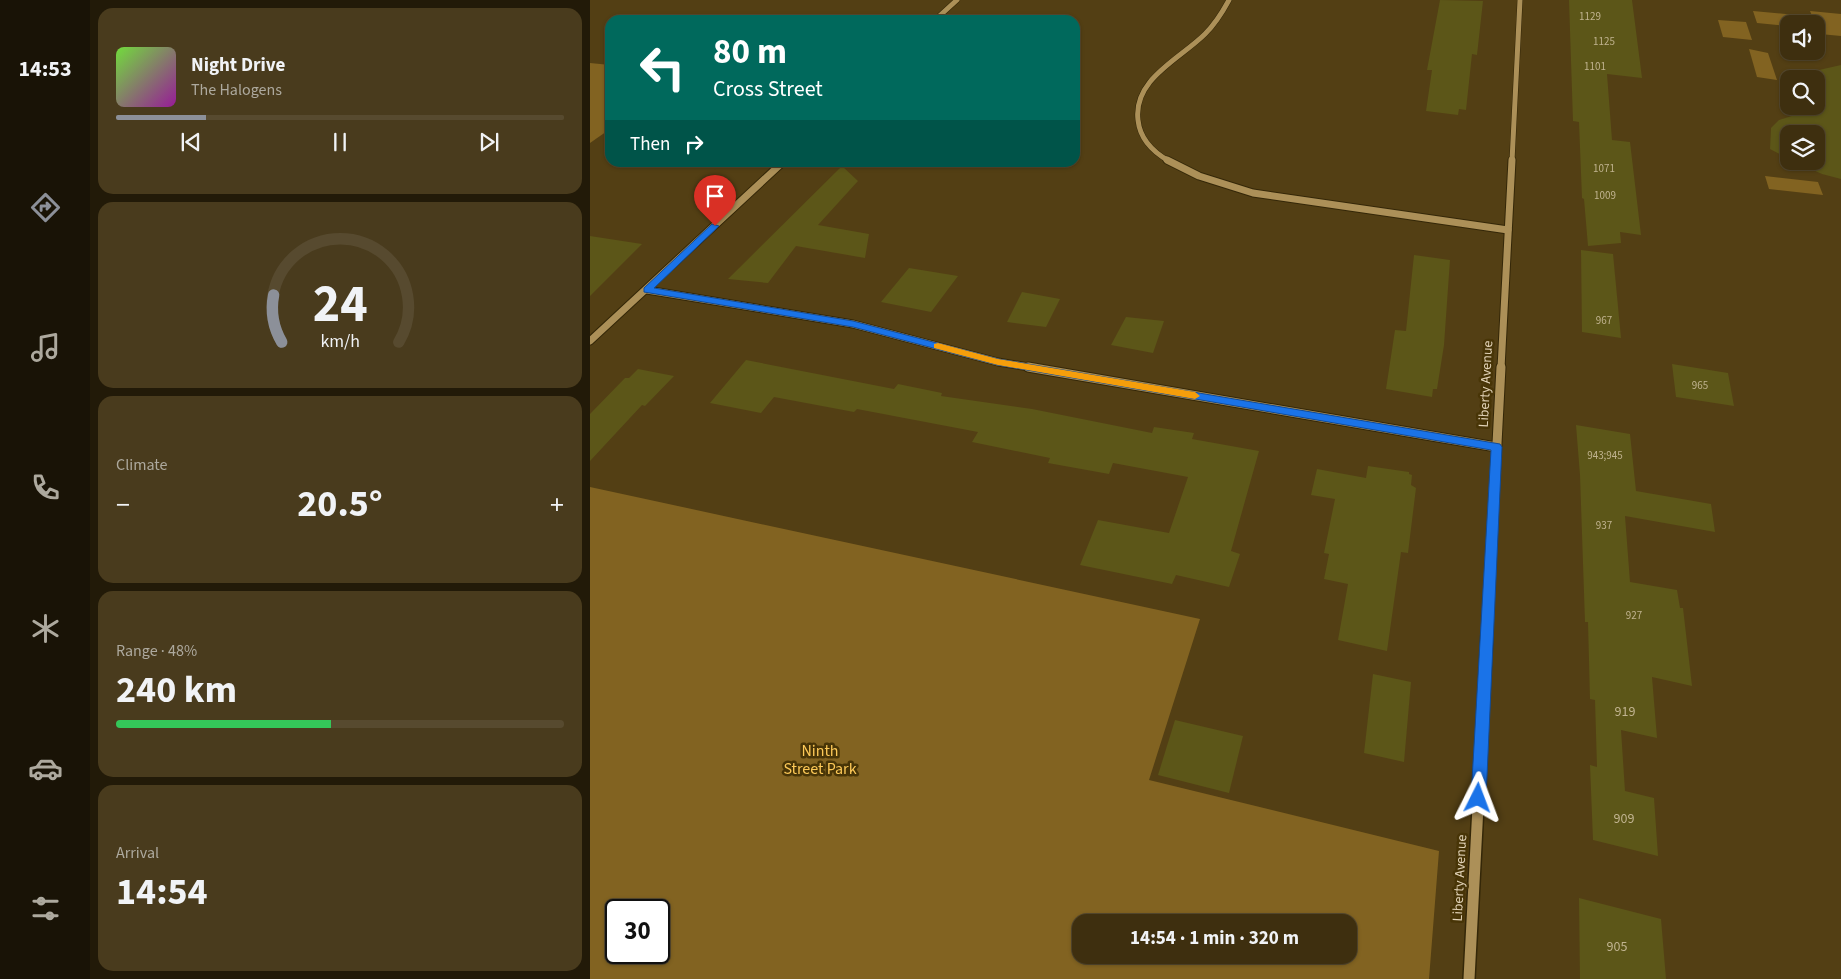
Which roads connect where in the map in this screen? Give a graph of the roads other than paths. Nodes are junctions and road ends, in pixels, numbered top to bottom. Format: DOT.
graph roads {
  1 [pos="957,0"];
  2 [pos="1228,0"];
  3 [pos="1520,0"];
  4 [pos="940,15"];
  5 [pos="778,167"];
  6 [pos="1508,230"];
  7 [pos="647,290"];
  8 [pos="590,341"];
  9 [pos="1496,447"];
  10 [pos="1469,979"];
  1 -- 4 [label="street"];
  2 -- 6 [label="street"];
  3 -- 6 [label="street, Liberty Avenue"];
  5 -- 7 [label="street"];
  6 -- 9 [label="street, Liberty Avenue"];
  7 -- 8 [label="street"];
  7 -- 9 [label="street"];
  9 -- 10 [label="street, Liberty Avenue"];
}
